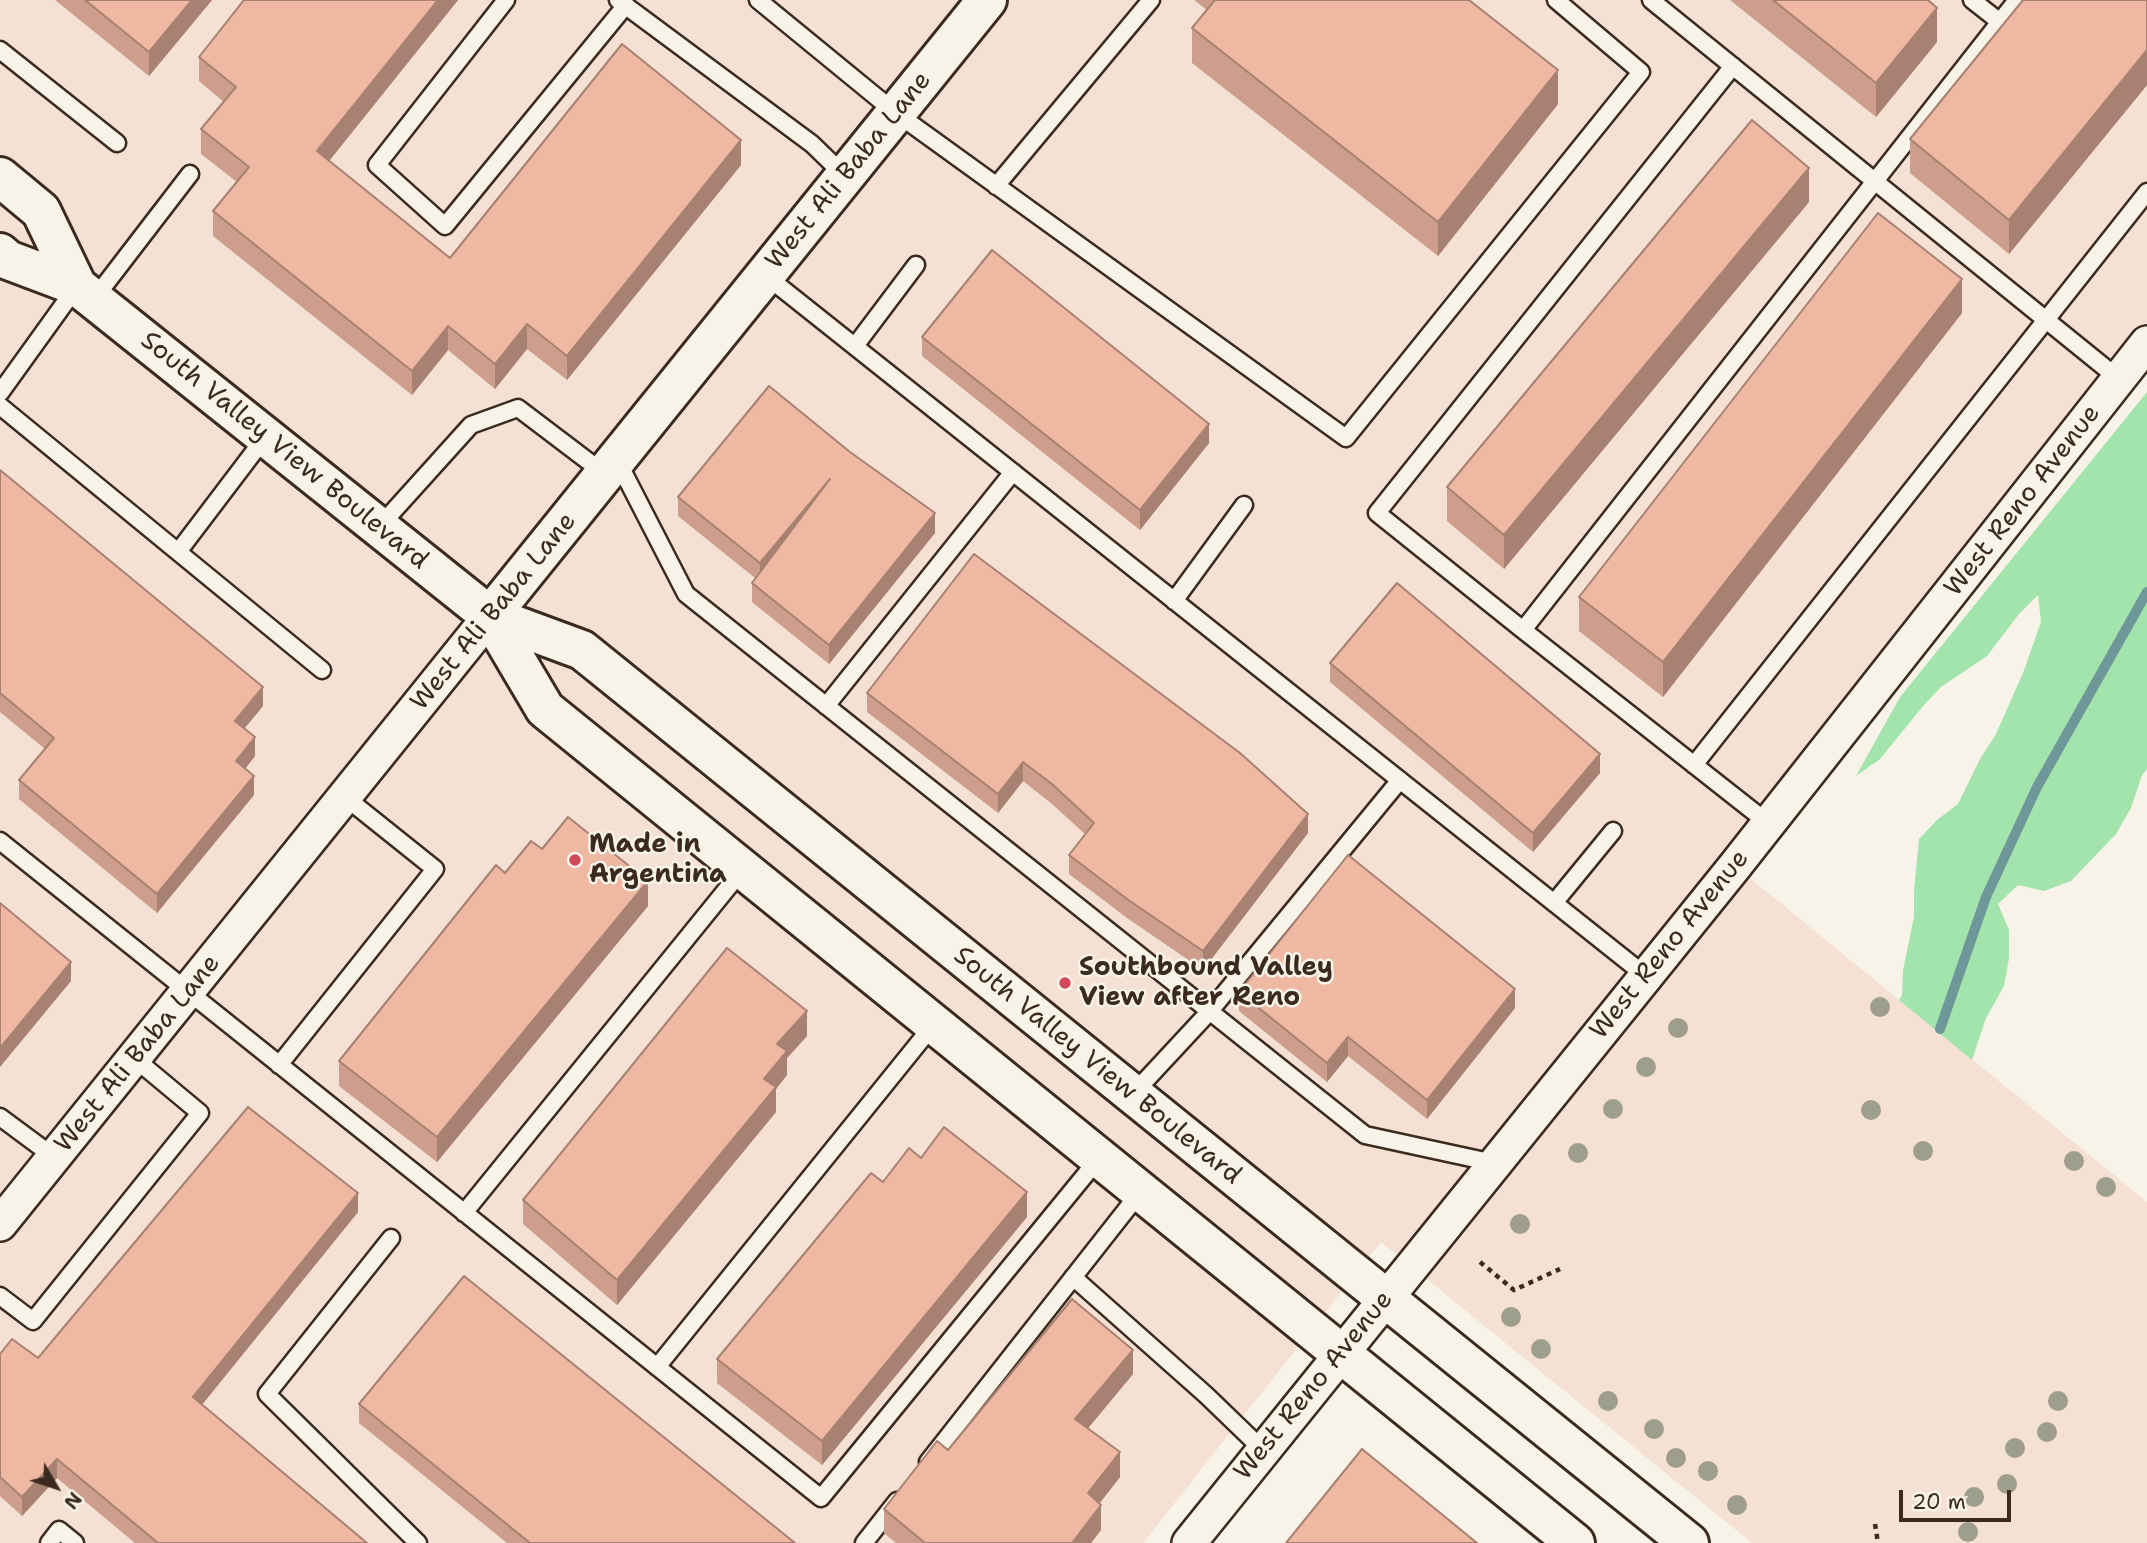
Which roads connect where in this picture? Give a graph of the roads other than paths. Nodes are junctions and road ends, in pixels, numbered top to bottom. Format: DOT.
graph roads {
  1 [pos="506,0"];
  2 [pos="758,0"];
  3 [pos="987,0"];
  4 [pos="1151,0"];
  5 [pos="1556,0"];
  6 [pos="1651,0"];
  7 [pos="1972,0"];
  8 [pos="2017,0"];
  9 [pos="622,2"];
  10 [pos="2000,22"];
  11 [pos="0,50"];
  12 [pos="1733,66"];
  13 [pos="896,113"];
  14 [pos="117,143"];
  15 [pos="190,174"];
  16 [pos="845,176"];
  17 [pos="0,177"];
  18 [pos="1875,181"];
  19 [pos="996,186"];
  20 [pos="2147,192"];
  21 [pos="3,261"];
  22 [pos="916,265"];
  23 [pos="765,275"];
  24 [pos="86,292"];
  25 [pos="2046,319"];
  26 [pos="2147,343"];
  27 [pos="855,346"];
  28 [pos="2119,379"];
  29 [pos="0,393"];
  30 [pos="0,406"];
  31 [pos="266,436"];
  32 [pos="611,467"];
  33 [pos="1013,472"];
  34 [pos="1244,505"];
  35 [pos="379,527"];
  36 [pos="178,552"];
  37 [pos="1174,601"];
  38 [pos="490,616"];
  39 [pos="1523,630"];
  40 [pos="322,670"];
  41 [pos="826,706"];
  42 [pos="1694,765"];
  43 [pos="1400,780"];
  44 [pos="345,797"];
  45 [pos="1768,824"];
  46 [pos="1613,831"];
  47 [pos="0,841"];
  48 [pos="743,869"];
  49 [pos="1554,903"];
  50 [pos="1646,976"];
  51 [pos="187,992"];
  52 [pos="1210,1011"];
  53 [pos="934,1024"];
  54 [pos="134,1058"];
  55 [pos="279,1065"];
  56 [pos="1132,1095"];
  57 [pos="0,1117"];
  58 [pos="54,1157"];
  59 [pos="1099,1158"];
  60 [pos="1494,1163"];
  61 [pos="1141,1191"];
  62 [pos="464,1213"];
  63 [pos="0,1224"];
  64 [pos="391,1238"];
  65 [pos="1073,1277"];
  66 [pos="0,1296"];
  67 [pos="1385,1298"];
  68 [pos="1341,1353"];
  69 [pos="657,1367"];
  70 [pos="1264,1450"];
  71 [pos="49,1543"];
  72 [pos="75,1543"];
  73 [pos="418,1543"];
  74 [pos="864,1543"];
  75 [pos="1189,1543"];
  76 [pos="1575,1543"];
  77 [pos="1689,1543"];
  1 -- 9 [label="lane"];
  2 -- 13 [label="lane"];
  3 -- 13 [label="main road, West Ali Baba Lane"];
  4 -- 19 [label="lane"];
  5 -- 19 [label="lane"];
  6 -- 12 [label="lane"];
  7 -- 10 [label="lane"];
  8 -- 10 [label="lane"];
  9 -- 16 [label="lane"];
  10 -- 18 [label="lane"];
  11 -- 14 [label="lane"];
  12 -- 18 [label="lane"];
  12 -- 39 [label="lane"];
  13 -- 16 [label="main road, West Ali Baba Lane"];
  13 -- 19 [label="lane"];
  15 -- 24 [label="lane"];
  16 -- 23 [label="main road, West Ali Baba Lane"];
  17 -- 24 [label="main road, South Valley View Boulevard"];
  18 -- 25 [label="lane"];
  18 -- 39 [label="lane"];
  20 -- 25 [label="lane"];
  21 -- 24 [label="main road, South Valley View Boulevard"];
  22 -- 27 [label="lane"];
  23 -- 27 [label="lane"];
  23 -- 32 [label="main road, West Ali Baba Lane"];
  24 -- 29 [label="lane"];
  24 -- 31 [label="main road, South Valley View Boulevard"];
  25 -- 28 [label="lane"];
  25 -- 42 [label="lane"];
  26 -- 28 [label="street, West Reno Avenue"];
  27 -- 33 [label="lane"];
  28 -- 45 [label="street, West Reno Avenue"];
  30 -- 36 [label="lane"];
  31 -- 35 [label="main road, South Valley View Boulevard"];
  31 -- 36 [label="lane"];
  32 -- 35 [label="lane"];
  32 -- 38 [label="main road, West Ali Baba Lane"];
  32 -- 41 [label="lane"];
  33 -- 37 [label="lane"];
  33 -- 41 [label="lane"];
  34 -- 37 [label="lane"];
  35 -- 38 [label="main road, South Valley View Boulevard"];
  36 -- 40 [label="lane"];
  37 -- 43 [label="lane"];
  38 -- 44 [label="street, West Ali Baba Lane"];
  38 -- 48 [label="main road, South Valley View Boulevard"];
  38 -- 56 [label="main road, South Valley View Boulevard"];
  39 -- 42 [label="lane"];
  41 -- 52 [label="lane"];
  42 -- 45 [label="lane"];
  43 -- 49 [label="lane"];
  43 -- 52 [label="lane"];
  44 -- 51 [label="street, West Ali Baba Lane"];
  44 -- 55 [label="lane"];
  45 -- 50 [label="street, West Reno Avenue"];
  46 -- 49 [label="lane"];
  47 -- 51 [label="lane"];
  48 -- 53 [label="main road, South Valley View Boulevard"];
  48 -- 62 [label="lane"];
  49 -- 50 [label="lane"];
  50 -- 60 [label="street, West Reno Avenue"];
  51 -- 54 [label="street, West Ali Baba Lane"];
  51 -- 55 [label="lane"];
  52 -- 56 [label="lane"];
  52 -- 60 [label="lane"];
  53 -- 59 [label="main road, South Valley View Boulevard"];
  53 -- 69 [label="lane"];
  54 -- 58 [label="street, West Ali Baba Lane"];
  54 -- 66 [label="lane"];
  55 -- 62 [label="lane"];
  56 -- 67 [label="main road, South Valley View Boulevard"];
  57 -- 58 [label="lane"];
  58 -- 63 [label="street, West Ali Baba Lane"];
  59 -- 61 [label="main road, South Valley View Boulevard"];
  59 -- 69 [label="lane"];
  60 -- 67 [label="street, West Reno Avenue"];
  61 -- 65 [label="lane"];
  61 -- 68 [label="main road, South Valley View Boulevard"];
  62 -- 69 [label="lane"];
  64 -- 73 [label="lane"];
  65 -- 70 [label="lane"];
  65 -- 74 [label="lane"];
  67 -- 68 [label="street, West Reno Avenue"];
  67 -- 77 [label="main road, South Valley View Boulevard"];
  68 -- 70 [label="street, West Reno Avenue"];
  68 -- 76 [label="main road, South Valley View Boulevard"];
  70 -- 75 [label="street, West Reno Avenue"];
  71 -- 72 [label="lane"];
}
